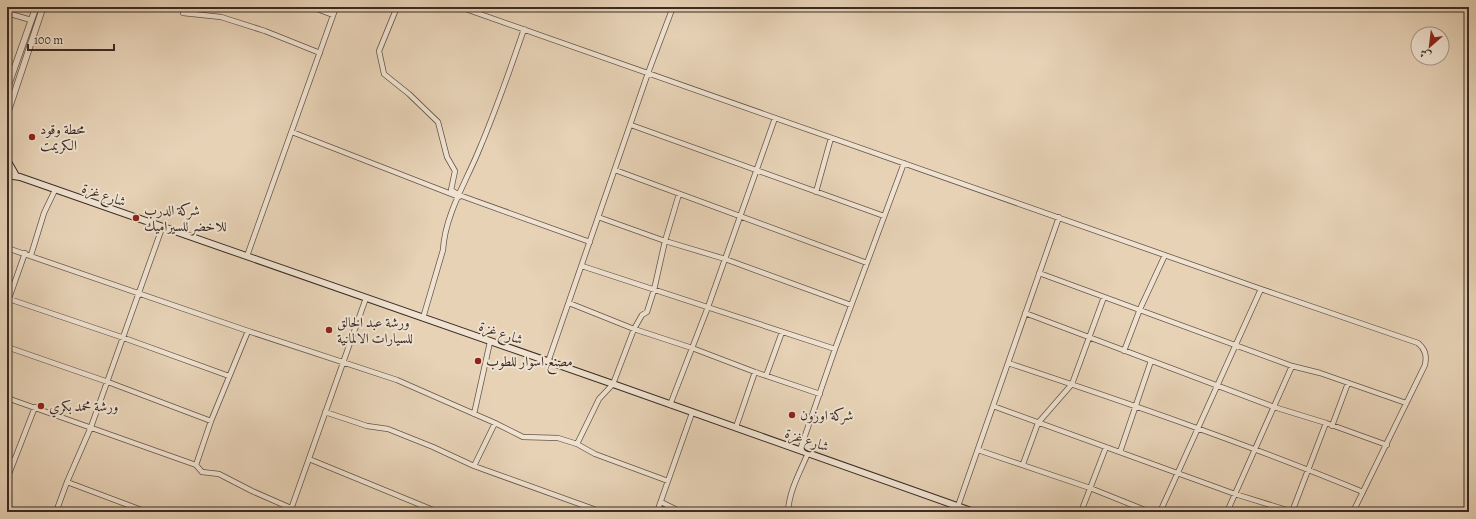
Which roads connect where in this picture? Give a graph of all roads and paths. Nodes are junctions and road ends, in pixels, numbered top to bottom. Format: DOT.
graph roads {
  1 [pos="36,7"];
  2 [pos="43,7"];
  3 [pos="185,7"];
  4 [pos="312,7"];
  5 [pos="336,7"];
  6 [pos="397,7"];
  7 [pos="460,7"];
  8 [pos="673,7"];
  9 [pos="1466,7"];
  10 [pos="1469,9"];
  11 [pos="7,13"];
  12 [pos="333,15"];
  13 [pos="1469,16"];
  14 [pos="31,20"];
  15 [pos="524,29"];
  16 [pos="320,53"];
  17 [pos="648,73"];
  18 [pos="7,89"];
  19 [pos="7,115"];
  20 [pos="775,118"];
  21 [pos="631,125"];
  22 [pos="292,132"];
  23 [pos="830,138"];
  24 [pos="7,160"];
  25 [pos="904,163"];
  26 [pos="7,169"];
  27 [pos="615,170"];
  28 [pos="756,170"];
  29 [pos="7,175"];
  30 [pos="17,175"];
  31 [pos="55,190"];
  32 [pos="816,192"];
  33 [pos="679,194"];
  34 [pos="459,196"];
  35 [pos="884,216"];
  36 [pos="740,217"];
  37 [pos="1059,217"];
  38 [pos="598,218"];
  39 [pos="162,228"];
  40 [pos="665,241"];
  41 [pos="590,242"];
  42 [pos="7,248"];
  43 [pos="25,253"];
  44 [pos="31,255"];
  45 [pos="1165,255"];
  46 [pos="246,256"];
  47 [pos="725,259"];
  48 [pos="867,263"];
  49 [pos="582,266"];
  50 [pos="1039,273"];
  51 [pos="1261,289"];
  52 [pos="654,290"];
  53 [pos="140,293"];
  54 [pos="1104,297"];
  55 [pos="366,298"];
  56 [pos="9,299"];
  57 [pos="569,303"];
  58 [pos="7,304"];
  59 [pos="851,305"];
  60 [pos="708,307"];
  61 [pos="1140,309"];
  62 [pos="1025,313"];
  63 [pos="422,318"];
  64 [pos="634,329"];
  65 [pos="248,331"];
  66 [pos="782,332"];
  67 [pos="124,338"];
  68 [pos="1089,338"];
  69 [pos="490,342"];
  70 [pos="1236,345"];
  71 [pos="7,347"];
  72 [pos="692,348"];
  73 [pos="835,349"];
  74 [pos="1124,351"];
  75 [pos="1151,361"];
  76 [pos="343,362"];
  77 [pos="548,362"];
  78 [pos="1008,362"];
  79 [pos="1292,366"];
  80 [pos="755,372"];
  81 [pos="230,376"];
  82 [pos="766,376"];
  83 [pos="108,382"];
  84 [pos="1348,383"];
  85 [pos="613,384"];
  86 [pos="1072,384"];
  87 [pos="1217,386"];
  88 [pos="820,394"];
  89 [pos="7,398"];
  90 [pos="1406,403"];
  91 [pos="670,405"];
  92 [pos="993,406"];
  93 [pos="1136,406"];
  94 [pos="35,407"];
  95 [pos="1274,407"];
  96 [pos="325,412"];
  97 [pos="692,413"];
  98 [pos="474,414"];
  99 [pos="212,421"];
  100 [pos="495,423"];
  101 [pos="1038,423"];
  102 [pos="1326,423"];
  103 [pos="1332,426"];
  104 [pos="736,427"];
  105 [pos="91,428"];
  106 [pos="1198,428"];
  107 [pos="577,444"];
  108 [pos="1387,445"];
  109 [pos="1106,447"];
  110 [pos="800,450"];
  111 [pos="978,450"];
  112 [pos="1255,450"];
  113 [pos="1120,452"];
  114 [pos="808,453"];
  115 [pos="7,459"];
  116 [pos="309,459"];
  117 [pos="14,461"];
  118 [pos="1023,464"];
  119 [pos="196,465"];
  120 [pos="474,466"];
  121 [pos="1308,469"];
  122 [pos="1178,473"];
  123 [pos="7,479"];
  124 [pos="668,481"];
  125 [pos="67,482"];
  126 [pos="1090,488"];
  127 [pos="1363,492"];
  128 [pos="1235,494"];
  129 [pos="661,502"];
  130 [pos="958,506"];
  131 [pos="291,510"];
  132 [pos="966,511"];
  133 [pos="56,512"];
  134 [pos="147,512"];
  135 [pos="300,512"];
  136 [pos="438,512"];
  137 [pos="602,512"];
  138 [pos="658,512"];
  139 [pos="681,512"];
  140 [pos="788,512"];
  141 [pos="974,512"];
  142 [pos="1081,512"];
  143 [pos="1150,512"];
  144 [pos="1160,512"];
  145 [pos="1227,512"];
  146 [pos="1292,512"];
  147 [pos="1353,512"];
  1 -- 14 [label="street"];
  2 -- 19 [label="street"];
  3 -- 16 [label="street"];
  4 -- 12 [label="street"];
  5 -- 12 [label="street"];
  6 -- 34 [label="street"];
  7 -- 15 [label="street"];
  8 -- 17 [label="street"];
  9 -- 10 [label="street"];
  9 -- 13 [label="street"];
  11 -- 14 [label="street"];
  12 -- 16 [label="street"];
  14 -- 18 [label="street"];
  15 -- 17 [label="street"];
  15 -- 34 [label="street"];
  16 -- 22 [label="street"];
  17 -- 20 [label="street"];
  17 -- 21 [label="street"];
  20 -- 23 [label="street"];
  20 -- 28 [label="street"];
  21 -- 27 [label="street"];
  21 -- 28 [label="street"];
  22 -- 34 [label="street"];
  22 -- 46 [label="street"];
  23 -- 25 [label="street"];
  23 -- 32 [label="street"];
  24 -- 30 [label="main road"];
  25 -- 35 [label="street"];
  25 -- 37 [label="street"];
  26 -- 30 [label="main road, شارع غزة"];
  27 -- 33 [label="street"];
  27 -- 38 [label="street"];
  28 -- 32 [label="street"];
  28 -- 36 [label="street"];
  29 -- 30 [label="main road, شارع غزة"];
  30 -- 31 [label="main road, شارع غزة"];
  31 -- 39 [label="main road, شارع غزة"];
  31 -- 44 [label="street"];
  32 -- 35 [label="street"];
  33 -- 36 [label="street"];
  33 -- 40 [label="street"];
  34 -- 41 [label="street"];
  34 -- 63 [label="street"];
  35 -- 48 [label="street"];
  36 -- 47 [label="street"];
  36 -- 48 [label="street"];
  37 -- 45 [label="street"];
  37 -- 50 [label="street"];
  38 -- 40 [label="street"];
  38 -- 41 [label="street"];
  39 -- 46 [label="main road, شارع غزة"];
  39 -- 53 [label="street"];
  40 -- 47 [label="street"];
  40 -- 52 [label="street"];
  41 -- 49 [label="street"];
  42 -- 43 [label="street"];
  43 -- 44 [label="street"];
  43 -- 56 [label="street"];
  44 -- 53 [label="street"];
  45 -- 51 [label="street"];
  45 -- 61 [label="street"];
  46 -- 55 [label="main road, شارع غزة"];
  47 -- 59 [label="street"];
  47 -- 60 [label="street"];
  48 -- 59 [label="street"];
  49 -- 52 [label="street"];
  49 -- 57 [label="street"];
  50 -- 54 [label="street"];
  50 -- 62 [label="street"];
  51 -- 70 [label="street"];
  51 -- 90 [label="street"];
  52 -- 60 [label="street"];
  52 -- 64 [label="street"];
  53 -- 65 [label="street"];
  53 -- 67 [label="street"];
  54 -- 61 [label="street"];
  54 -- 68 [label="street"];
  55 -- 63 [label="main road, شارع غزة"];
  55 -- 76 [label="street"];
  56 -- 58 [label="street"];
  56 -- 67 [label="street"];
  57 -- 64 [label="street"];
  57 -- 77 [label="street"];
  59 -- 73 [label="street"];
  60 -- 66 [label="street"];
  60 -- 72 [label="street"];
  61 -- 70 [label="street"];
  61 -- 74 [label="street"];
  62 -- 68 [label="street"];
  62 -- 78 [label="street"];
  63 -- 69 [label="main road, شارع غزة"];
  64 -- 72 [label="street"];
  64 -- 85 [label="street"];
  65 -- 76 [label="street"];
  65 -- 81 [label="street"];
  66 -- 73 [label="street"];
  66 -- 82 [label="street"];
  67 -- 81 [label="street"];
  67 -- 83 [label="street"];
  68 -- 74 [label="street"];
  68 -- 86 [label="street"];
  69 -- 77 [label="main road, شارع غزة"];
  69 -- 98 [label="street"];
  70 -- 79 [label="street"];
  70 -- 87 [label="street"];
  71 -- 83 [label="street"];
  72 -- 80 [label="street"];
  72 -- 91 [label="street"];
  73 -- 88 [label="street"];
  74 -- 75 [label="street"];
  75 -- 87 [label="street"];
  75 -- 93 [label="street"];
  76 -- 96 [label="street"];
  76 -- 98 [label="street"];
  77 -- 85 [label="main road, شارع غزة"];
  78 -- 86 [label="street"];
  78 -- 92 [label="street"];
  79 -- 84 [label="street"];
  79 -- 95 [label="street"];
  80 -- 82 [label="street"];
  80 -- 104 [label="street"];
  81 -- 99 [label="street"];
  82 -- 88 [label="street"];
  83 -- 99 [label="street"];
  83 -- 105 [label="street"];
  84 -- 90 [label="street"];
  84 -- 103 [label="street"];
  85 -- 91 [label="main road, شارع غزة"];
  85 -- 107 [label="street"];
  86 -- 93 [label="street"];
  86 -- 101 [label="street"];
  87 -- 95 [label="street"];
  87 -- 106 [label="street"];
  88 -- 110 [label="street"];
  89 -- 94 [label="street"];
  90 -- 108 [label="street"];
  91 -- 97 [label="main road, شارع غزة"];
  92 -- 101 [label="street"];
  92 -- 111 [label="street"];
  93 -- 106 [label="street"];
  93 -- 113 [label="street"];
  94 -- 105 [label="street"];
  94 -- 117 [label="street"];
  95 -- 102 [label="street"];
  95 -- 112 [label="street"];
  96 -- 116 [label="street"];
  96 -- 120 [label="street"];
  97 -- 104 [label="main road, شارع غزة"];
  97 -- 124 [label="street"];
  98 -- 100 [label="street"];
  99 -- 119 [label="street"];
  100 -- 107 [label="street"];
  100 -- 120 [label="street"];
  101 -- 109 [label="street"];
  101 -- 118 [label="street"];
  102 -- 103 [label="street"];
  102 -- 121 [label="street"];
  103 -- 108 [label="street"];
  104 -- 110 [label="main road, شارع غزة"];
  105 -- 119 [label="street"];
  105 -- 125 [label="street"];
  106 -- 112 [label="street"];
  106 -- 122 [label="street"];
  107 -- 124 [label="street"];
  108 -- 127 [label="street"];
  109 -- 113 [label="street"];
  109 -- 126 [label="street"];
  110 -- 114 [label="main road, شارع غزة"];
  111 -- 118 [label="street"];
  111 -- 130 [label="street"];
  112 -- 121 [label="street"];
  112 -- 128 [label="street"];
  113 -- 122 [label="street"];
  114 -- 130 [label="main road, شارع غزة"];
  114 -- 140 [label="street"];
  115 -- 117 [label="street"];
  116 -- 131 [label="street"];
  116 -- 136 [label="street"];
  117 -- 123 [label="street"];
  118 -- 126 [label="street"];
  119 -- 131 [label="street"];
  120 -- 137 [label="street"];
  121 -- 127 [label="street"];
  121 -- 146 [label="street"];
  122 -- 128 [label="street"];
  122 -- 144 [label="street"];
  124 -- 129 [label="street"];
  125 -- 133 [label="street"];
  125 -- 134 [label="street"];
  126 -- 142 [label="street"];
  126 -- 143 [label="street"];
  127 -- 147 [label="street"];
  128 -- 145 [label="street"];
  128 -- 146 [label="street"];
  129 -- 138 [label="street"];
  129 -- 139 [label="street"];
  130 -- 132 [label="main road, شارع غزة"];
  131 -- 135 [label="street"];
  132 -- 141 [label="main road, شارع غزة"];
}
